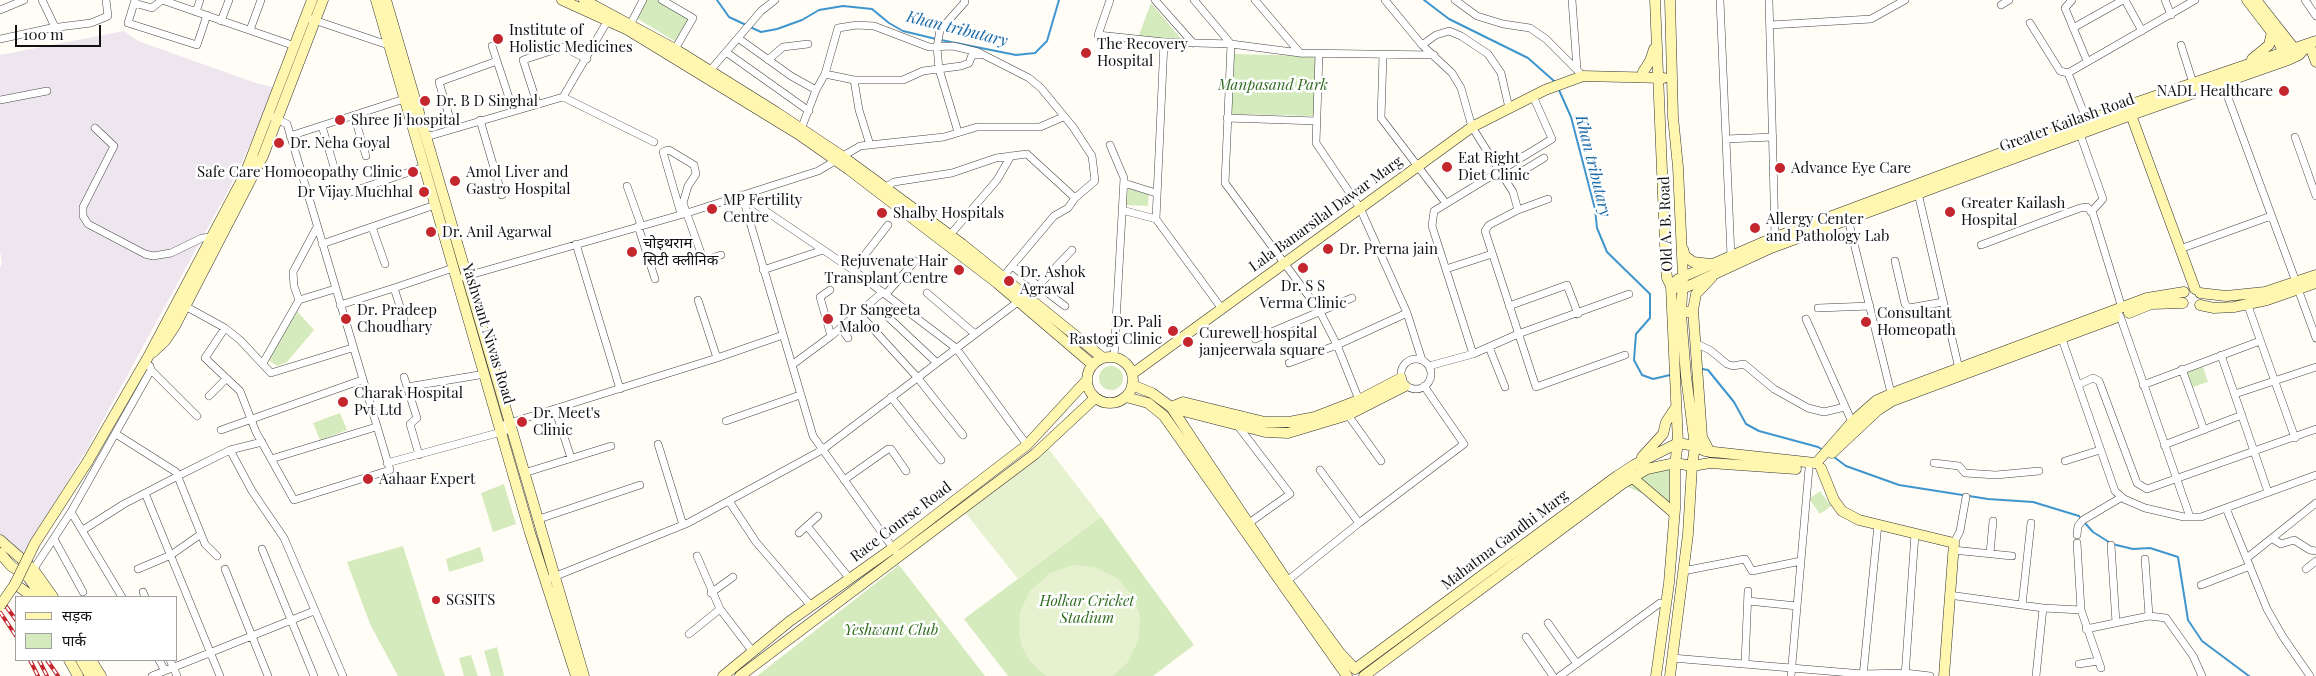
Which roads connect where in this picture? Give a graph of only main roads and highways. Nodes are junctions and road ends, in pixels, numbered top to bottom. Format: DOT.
graph roads {
  1 [pos="312,0"];
  2 [pos="323,0"];
  3 [pos="376,0"];
  4 [pos="386,0"];
  5 [pos="562,0"];
  6 [pos="584,0"];
  7 [pos="1655,0"];
  8 [pos="1670,0"];
  9 [pos="2247,0"];
  10 [pos="2256,0"];
  11 [pos="1670,18"];
  12 [pos="310,19"];
  13 [pos="629,27"];
  14 [pos="2272,32"];
  15 [pos="1657,40"];
  16 [pos="2312,42"];
  17 [pos="394,45"];
  18 [pos="2297,51"];
  19 [pos="2285,56"];
  20 [pos="2316,62"];
  21 [pos="2240,66"];
  22 [pos="708,74"];
  23 [pos="1643,75"];
  24 [pos="1658,75"];
  25 [pos="1672,79"];
  26 [pos="2131,114"];
  27 [pos="274,117"];
  28 [pos="1660,128"];
  29 [pos="883,190"];
  30 [pos="217,233"];
  31 [pos="1681,241"];
  32 [pos="1713,269"];
  33 [pos="2316,275"];
  34 [pos="1683,277"];
  35 [pos="461,278"];
  36 [pos="1000,280"];
  37 [pos="1669,282"];
  38 [pos="2316,283"];
  39 [pos="2297,285"];
  40 [pos="1682,289"];
  41 [pos="2198,291"];
  42 [pos="2184,292"];
  43 [pos="2183,303"];
  44 [pos="2200,304"];
  45 [pos="1693,310"];
  46 [pos="2121,312"];
  47 [pos="1681,314"];
  48 [pos="148,357"];
  49 [pos="1103,358"];
  50 [pos="1679,360"];
  51 [pos="1093,364"];
  52 [pos="1087,380"];
  53 [pos="1132,380"];
  54 [pos="1690,380"];
  55 [pos="1126,397"];
  56 [pos="1095,398"];
  57 [pos="1172,407"];
  58 [pos="1676,407"];
  59 [pos="505,427"];
  60 [pos="1678,443"];
  61 [pos="1695,446"];
  62 [pos="1834,446"];
  63 [pos="1710,452"];
  64 [pos="1675,463"];
  65 [pos="1710,463"];
  66 [pos="1819,463"];
  67 [pos="1634,465"];
  68 [pos="1692,466"];
  69 [pos="1633,478"];
  70 [pos="1691,480"];
  71 [pos="1674,513"];
  72 [pos="0,540"];
  73 [pos="0,553"];
  74 [pos="30,573"];
  75 [pos="14,584"];
  76 [pos="31,596"];
  77 [pos="42,596"];
  78 [pos="52,596"];
  79 [pos="0,606"];
  80 [pos="70,661"];
  81 [pos="82,661"];
  82 [pos="92,661"];
  83 [pos="1355,675"];
  84 [pos="78,676"];
  85 [pos="90,676"];
  86 [pos="101,676"];
  87 [pos="576,676"];
  88 [pos="584,676"];
  89 [pos="723,676"];
  90 [pos="740,676"];
  91 [pos="1656,676"];
  92 [pos="1670,676"];
  93 [pos="1944,676"];
  1 -- 12 [label="main road"];
  2 -- 12 [label="main road"];
  3 -- 17 [label="main road, Yashwant Niwas Road"];
  4 -- 17 [label="main road, Yashwant Niwas Road"];
  5 -- 13 [label="main road"];
  6 -- 13 [label="main road"];
  7 -- 15 [label="main road, Old A. B. Road"];
  8 -- 11 [label="main road, Old A. B. Road"];
  9 -- 14 [label="main road"];
  10 -- 18 [label="main road"];
  11 -- 25 [label="main road, Old A. B. Road"];
  11 -- 25 [label="main road"];
  12 -- 27 [label="main road"];
  12 -- 27 [label="main road"];
  13 -- 22 [label="main road"];
  13 -- 22 [label="main road"];
  14 -- 19 [label="main road"];
  14 -- 21 [label="main road"];
  15 -- 23 [label="main road"];
  15 -- 24 [label="main road, Old A. B. Road"];
  16 -- 18 [label="main road, Greater Kailash Road"];
  16 -- 20 [label="main road"];
  17 -- 35 [label="main road, Yashwant Niwas Road"];
  17 -- 35 [label="main road, Yashwant Niwas Road"];
  18 -- 19 [label="main road, Greater Kailash Road"];
  19 -- 21 [label="main road, Greater Kailash Road"];
  19 -- 26 [label="main road, Greater Kailash Road"];
  21 -- 32 [label="main road, Greater Kailash Road"];
  22 -- 29 [label="main road"];
  23 -- 24 [label="main road"];
  23 -- 28 [label="main road"];
  23 -- 53 [label="main road, Lala Banarsilal Dawar Marg"];
  24 -- 25 [label="main road"];
  24 -- 28 [label="main road, Old A. B. Road"];
  25 -- 31 [label="main road, Old A. B. Road"];
  26 -- 32 [label="main road, Greater Kailash Road"];
  26 -- 41 [label="main road"];
  27 -- 30 [label="main road"];
  28 -- 37 [label="main road, Old A. B. Road"];
  29 -- 36 [label="main road"];
  29 -- 36 [label="main road"];
  30 -- 48 [label="main road"];
  30 -- 48 [label="main road"];
  31 -- 32 [label="main road"];
  31 -- 34 [label="main road, Old A. B. Road"];
  32 -- 34 [label="main road, Greater Kailash Road"];
  32 -- 40 [label="main road, Greater Kailash Road"];
  32 -- 45 [label="main road"];
  33 -- 39 [label="main road"];
  34 -- 37 [label="main road, Greater Kailash Road"];
  34 -- 40 [label="main road, Old A. B. Road"];
  35 -- 59 [label="main road, Yashwant Niwas Road"];
  35 -- 59 [label="main road, Yashwant Niwas Road"];
  36 -- 49 [label="main road"];
  36 -- 51 [label="main road"];
  37 -- 40 [label="main road"];
  37 -- 50 [label="main road, Old A. B. Road"];
  38 -- 39 [label="main road"];
  39 -- 41 [label="main road"];
  39 -- 44 [label="main road"];
  40 -- 47 [label="main road, Old A. B. Road"];
  41 -- 42 [label="main road"];
  41 -- 44 [label="main road"];
  42 -- 43 [label="main road"];
  42 -- 46 [label="main road"];
  43 -- 44 [label="main road"];
  43 -- 46 [label="main road"];
  45 -- 47 [label="main road"];
  45 -- 54 [label="main road"];
  46 -- 62 [label="main road"];
  46 -- 62 [label="main road"];
  47 -- 50 [label="main road, Old A. B. Road"];
  48 -- 75 [label="main road, bridge"];
  49 -- 51 [label="main road"];
  49 -- 53 [label="main road"];
  50 -- 54 [label="main road, Old A. B. Road"];
  50 -- 58 [label="main road, Old A. B. Road"];
  51 -- 52 [label="main road"];
  52 -- 56 [label="main road"];
  52 -- 89 [label="main road, Race Course Road"];
  53 -- 55 [label="main road"];
  53 -- 57 [label="main road"];
  54 -- 61 [label="main road, Old A. B. Road"];
  54 -- 63 [label="main road"];
  55 -- 56 [label="main road"];
  55 -- 83 [label="main road"];
  56 -- 90 [label="main road, Race Course Road"];
  57 -- 57 [label="main road"];
  57 -- 83 [label="main road"];
  58 -- 60 [label="main road, Old A. B. Road"];
  58 -- 67 [label="main road"];
  59 -- 87 [label="main road, Yashwant Niwas Road"];
  59 -- 88 [label="main road, Yashwant Niwas Road"];
  60 -- 61 [label="main road"];
  60 -- 64 [label="main road, Old A. B. Road"];
  60 -- 67 [label="main road, Mahatma Gandhi Marg"];
  61 -- 63 [label="main road"];
  61 -- 68 [label="main road, Old A. B. Road"];
  62 -- 66 [label="main road"];
  63 -- 66 [label="main road"];
  64 -- 68 [label="main road"];
  64 -- 69 [label="main road, Mahatma Gandhi Marg"];
  64 -- 71 [label="main road"];
  65 -- 66 [label="main road"];
  65 -- 68 [label="main road"];
  65 -- 70 [label="main road"];
  66 -- 93 [label="main road"];
  67 -- 83 [label="main road, Mahatma Gandhi Marg"];
  68 -- 70 [label="main road"];
  69 -- 71 [label="main road"];
  69 -- 83 [label="main road, Mahatma Gandhi Marg"];
  70 -- 92 [label="main road"];
  71 -- 91 [label="main road"];
  72 -- 74 [label="main road"];
  73 -- 74 [label="main road"];
  74 -- 77 [label="main road"];
  74 -- 78 [label="main road"];
  75 -- 76 [label="main road"];
  75 -- 79 [label="main road, bridge"];
  80 -- 84 [label="main road"];
  81 -- 85 [label="main road"];
  82 -- 86 [label="main road"];
}
